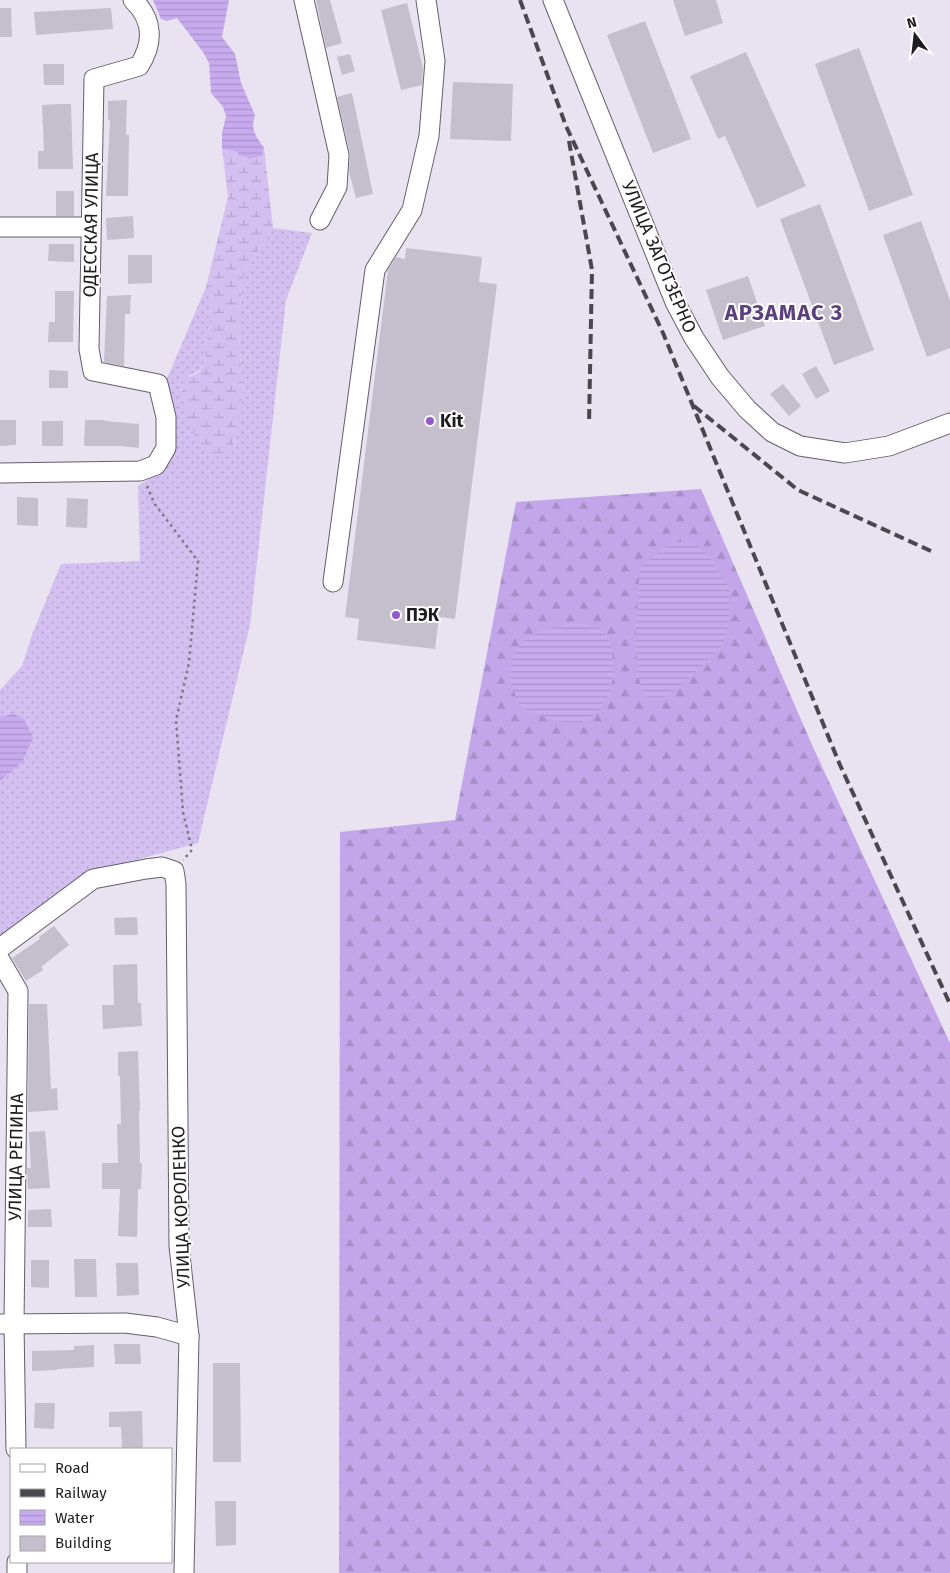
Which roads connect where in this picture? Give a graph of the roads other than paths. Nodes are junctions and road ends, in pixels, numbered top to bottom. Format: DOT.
graph roads {
  1 [pos="133,0"];
  2 [pos="304,0"];
  3 [pos="426,0"];
  4 [pos="553,0"];
  5 [pos="320,220"];
  6 [pos="0,226"];
  7 [pos="90,227"];
  8 [pos="950,423"];
  9 [pos="0,473"];
  10 [pos="333,582"];
  11 [pos="0,948"];
  12 [pos="0,960"];
  13 [pos="7,1324"];
  14 [pos="189,1336"];
  15 [pos="16,1448"];
  16 [pos="184,1573"];
  1 -- 7 [label="street, ОДЕССКАЯ УЛИЦА"];
  2 -- 5 [label="street"];
  3 -- 10 [label="street"];
  4 -- 8 [label="street, УЛИЦА ЗАГОТЗЕРНО"];
  6 -- 7 [label="street"];
  7 -- 9 [label="street, ОДЕССКАЯ УЛИЦА"];
  11 -- 14 [label="street, УЛИЦА КОРОЛЕНКО"];
  12 -- 13 [label="street, УЛИЦА РЕПИНА"];
  13 -- 14 [label="street"];
  13 -- 15 [label="street, УЛИЦА РЕПИНА"];
  14 -- 16 [label="street, УЛИЦА КОРОЛЕНКО"];
}
